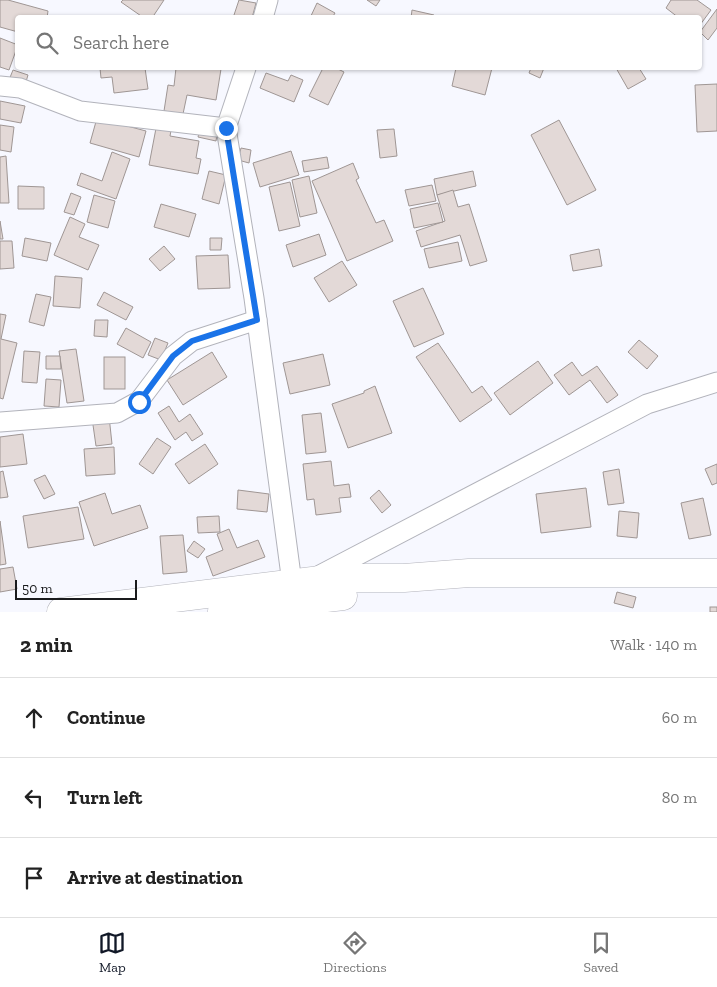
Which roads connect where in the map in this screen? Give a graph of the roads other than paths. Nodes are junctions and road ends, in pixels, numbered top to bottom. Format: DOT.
graph roads {
  1 [pos="268,0"];
  2 [pos="264,15"];
  3 [pos="245,70"];
  4 [pos="0,86"];
  5 [pos="226,128"];
  6 [pos="257,320"];
  7 [pos="717,382"];
  8 [pos="0,422"];
  9 [pos="717,573"];
  10 [pos="302,595"];
  11 [pos="61,612"];
  12 [pos="215,612"];
  1 -- 2 [label="street"];
  3 -- 5 [label="street"];
  4 -- 5 [label="street"];
  5 -- 6 [label="street"];
  6 -- 8 [label="street"];
  6 -- 10 [label="street"];
  7 -- 10 [label="street"];
  9 -- 10 [label="main road"];
  10 -- 11 [label="main road"];
  10 -- 12 [label="main road"];
}
